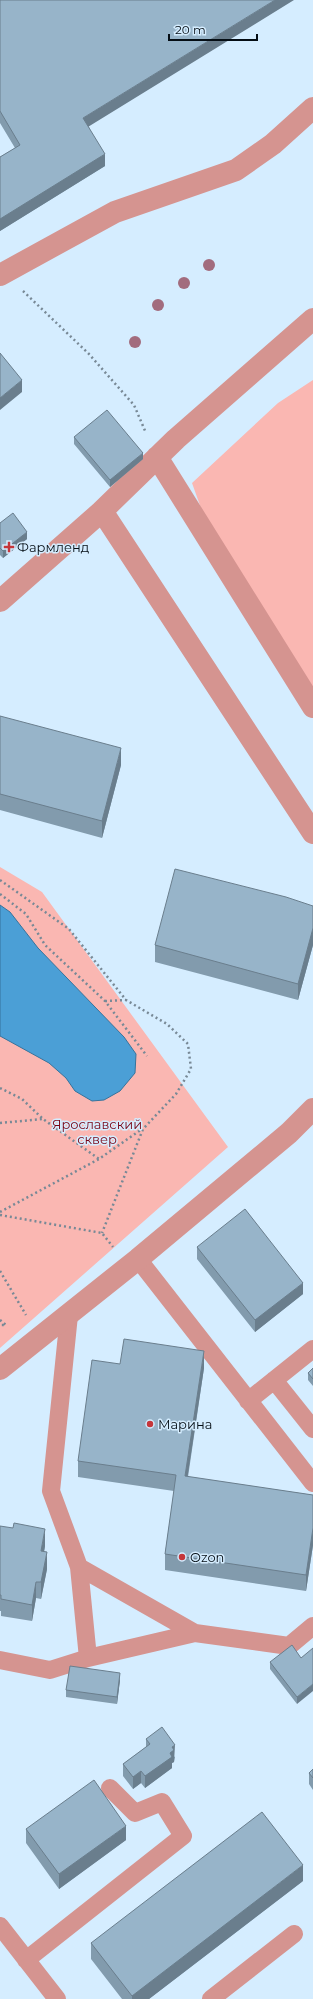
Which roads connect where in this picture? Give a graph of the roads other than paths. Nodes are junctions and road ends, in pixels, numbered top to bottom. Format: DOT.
graph roads {
  1 [pos="313,108"];
  2 [pos="2,274"];
  3 [pos="313,319"];
  4 [pos="157,457"];
  5 [pos="102,511"];
  6 [pos="0,601"];
  7 [pos="313,707"];
  8 [pos="313,833"];
  9 [pos="313,1109"];
  10 [pos="133,1263"];
  11 [pos="69,1314"];
  12 [pos="313,1349"];
  13 [pos="0,1369"];
  14 [pos="274,1380"];
  15 [pos="248,1401"];
  16 [pos="313,1429"];
  17 [pos="313,1483"];
  18 [pos="79,1567"];
  19 [pos="313,1626"];
  20 [pos="195,1633"];
  21 [pos="88,1658"];
  22 [pos="0,1660"];
  23 [pos="110,1788"];
  24 [pos="0,1926"];
  25 [pos="294,1934"];
  26 [pos="26,1960"];
  27 [pos="57,1999"];
  28 [pos="211,1999"];
  1 -- 2 [label="street"];
  3 -- 4 [label="street"];
  4 -- 5 [label="street"];
  4 -- 7 [label="street"];
  5 -- 6 [label="street"];
  5 -- 8 [label="street"];
  9 -- 10 [label="street"];
  10 -- 11 [label="street"];
  10 -- 15 [label="lane"];
  11 -- 13 [label="street"];
  11 -- 18 [label="lane"];
  12 -- 14 [label="lane"];
  14 -- 15 [label="lane"];
  14 -- 16 [label="lane"];
  15 -- 17 [label="lane"];
  18 -- 20 [label="lane"];
  18 -- 21 [label="lane"];
  19 -- 20 [label="lane"];
  20 -- 21 [label="lane"];
  21 -- 22 [label="lane"];
  23 -- 26 [label="lane"];
  24 -- 26 [label="lane"];
  25 -- 28 [label="lane"];
  26 -- 27 [label="lane"];
}
